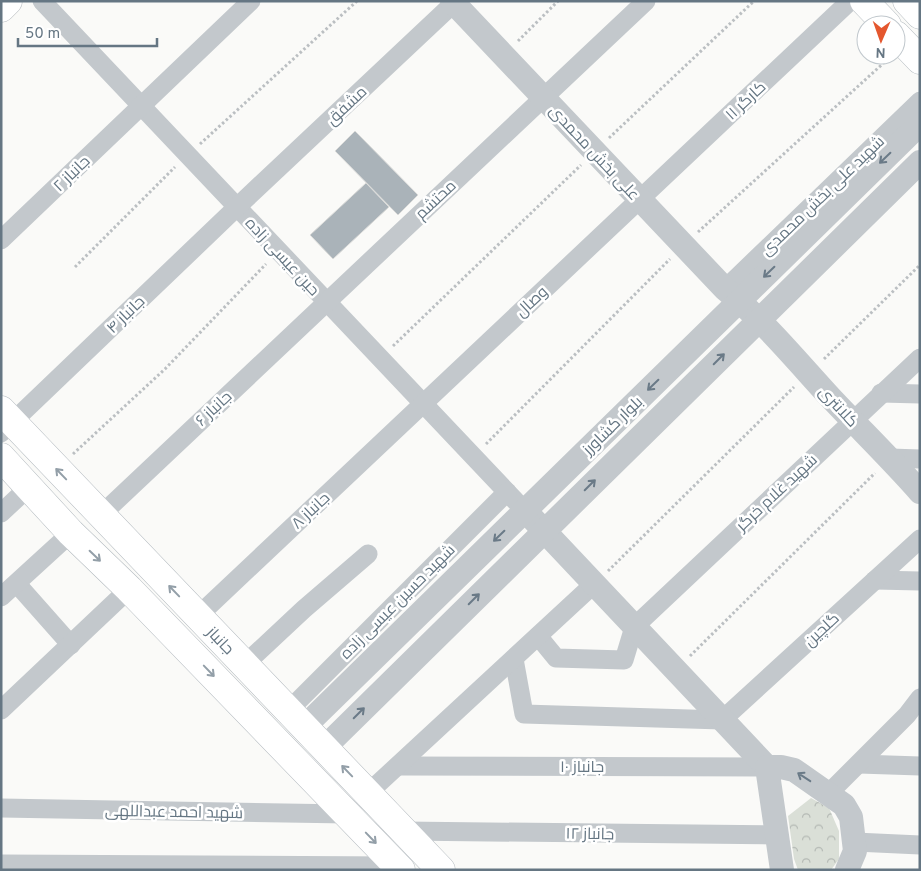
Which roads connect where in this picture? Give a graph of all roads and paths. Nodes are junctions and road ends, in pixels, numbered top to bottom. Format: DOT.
graph roads {
  1 [pos="8,1"];
  2 [pos="42,1"];
  3 [pos="251,1"];
  4 [pos="357,1"];
  5 [pos="558,1"];
  6 [pos="646,1"];
  7 [pos="754,1"];
  8 [pos="850,1"];
  9 [pos="864,1"];
  10 [pos="907,1"];
  11 [pos="454,2"];
  12 [pos="1,8"];
  13 [pos="877,15"];
  14 [pos="920,15"];
  15 [pos="906,45"];
  16 [pos="504,56"];
  17 [pos="920,60"];
  18 [pos="543,97"];
  19 [pos="920,101"];
  20 [pos="142,106"];
  21 [pos="920,124"];
  22 [pos="595,152"];
  23 [pos="188,155"];
  24 [pos="920,162"];
  25 [pos="640,199"];
  26 [pos="237,207"];
  27 [pos="1,240"];
  28 [pos="279,251"];
  29 [pos="920,265"];
  30 [pos="75,267"];
  31 [pos="732,295"];
  32 [pos="326,302"];
  33 [pos="758,320"];
  34 [pos="380,358"];
  35 [pos="920,358"];
  36 [pos="808,374"];
  37 [pos="881,393"];
  38 [pos="920,394"];
  39 [pos="423,404"];
  40 [pos="852,420"];
  41 [pos="5,422"];
  42 [pos="1,457"];
  43 [pos="890,458"];
  44 [pos="920,459"];
  45 [pos="57,469"];
  46 [pos="30,486"];
  47 [pos="506,492"];
  48 [pos="920,492"];
  49 [pos="525,511"];
  50 [pos="1,513"];
  51 [pos="100,514"];
  52 [pos="544,531"];
  53 [pos="71,533"];
  54 [pos="920,539"];
  55 [pos="368,554"];
  56 [pos="875,580"];
  57 [pos="920,581"];
  58 [pos="17,584"];
  59 [pos="594,584"];
  60 [pos="129,589"];
  61 [pos="1,598"];
  62 [pos="198,616"];
  63 [pos="634,626"];
  64 [pos="538,636"];
  65 [pos="71,645"];
  66 [pos="514,659"];
  67 [pos="244,665"];
  68 [pos="676,670"];
  69 [pos="920,698"];
  70 [pos="1,710"];
  71 [pos="913,715"];
  72 [pos="296,719"];
  73 [pos="722,720"];
  74 [pos="283,748"];
  75 [pos="324,748"];
  76 [pos="859,764"];
  77 [pos="398,766"];
  78 [pos="920,766"];
  79 [pos="767,767"];
  80 [pos="304,770"];
  81 [pos="368,793"];
  82 [pos="829,793"];
  83 [pos="1,808"];
  84 [pos="347,814"];
  85 [pos="404,831"];
  86 [pos="777,835"];
  87 [pos="855,842"];
  88 [pos="920,845"];
  89 [pos="1,864"];
  90 [pos="399,868"];
  91 [pos="441,870"];
  92 [pos="782,870"];
  93 [pos="847,870"];
  1 -- 12 [label="main road"];
  2 -- 20 [label="street, حین عیسی زاده"];
  3 -- 20 [label="street, جانباز ۲"];
  4 -- 23 [label="path"];
  5 -- 16 [label="path"];
  6 -- 18 [label="street, محتشم"];
  7 -- 22 [label="path"];
  8 -- 25 [label="street, کارگر ۱۱"];
  9 -- 13 [label="main road"];
  10 -- 14 [label="main road"];
  11 -- 16 [label="street, علی بخش محمدی"];
  11 -- 26 [label="street, مشفق"];
  15 -- 17 [label="main road"];
  16 -- 18 [label="street, علی بخش محمدی"];
  18 -- 22 [label="street, علی بخش محمدی"];
  18 -- 32 [label="street, محتشم"];
  19 -- 31 [label="street, شهید علی بخش محمدی"];
  20 -- 23 [label="street, حین عیسی زاده"];
  20 -- 27 [label="street, جانباز ۲"];
  21 -- 31 [label="street, بلوار کشاورز, one-way"];
  22 -- 25 [label="street, علی بخش محمدی"];
  22 -- 34 [label="path"];
  23 -- 26 [label="street, حین عیسی زاده"];
  23 -- 30 [label="path"];
  24 -- 33 [label="street, بلوار کشاورز"];
  25 -- 31 [label="street, علی بخش محمدی"];
  25 -- 39 [label="street, وصال"];
  26 -- 28 [label="street, حین عیسی زاده"];
  26 -- 41 [label="street, جانباز ۴"];
  28 -- 32 [label="street, حین عیسی زاده"];
  28 -- 45 [label="path"];
  29 -- 36 [label="path"];
  31 -- 33 [label="street, علی بخش محمدی"];
  31 -- 49 [label="street, بلوار کشاورز, one-way"];
  32 -- 34 [label="street, حین عیسی زاده"];
  32 -- 51 [label="street, جانباز ۶"];
  33 -- 36 [label="street, کلانتری"];
  52 -- 33 [label="street, بلوار کشاورز, one-way"];
  34 -- 39 [label="street, حین عیسی زاده"];
  35 -- 37 [label="street, شهید غلام خرگر"];
  36 -- 40 [label="street, کلانتری"];
  36 -- 59 [label="path"];
  37 -- 38 [label="street"];
  37 -- 40 [label="street, شهید غلام خرگر"];
  39 -- 47 [label="street, حین عیسی زاده"];
  39 -- 62 [label="street, جانباز ۸"];
  40 -- 43 [label="street, کلانتری"];
  40 -- 63 [label="street, شهید غلام خرگر"];
  41 -- 45 [label="main road, جانباز"];
  42 -- 46 [label="main road, جانباز"];
  43 -- 44 [label="street"];
  43 -- 48 [label="street, کلانتری"];
  43 -- 68 [label="path"];
  51 -- 45 [label="main road, جانباز, one-way"];
  46 -- 50 [label="street"];
  46 -- 53 [label="main road, جانباز"];
  47 -- 49 [label="street, حین عیسی زاده"];
  47 -- 72 [label="street, شهید حسین عیسی زاده"];
  49 -- 52 [label="street"];
  49 -- 72 [label="street, بلوار کشاورز, one-way"];
  62 -- 51 [label="main road, جانباز, one-way"];
  52 -- 59 [label="street"];
  75 -- 52 [label="street, بلوار کشاورز, one-way"];
  53 -- 58 [label="street"];
  53 -- 60 [label="main road, جانباز, one-way"];
  54 -- 56 [label="street, گلچین"];
  55 -- 67 [label="street"];
  56 -- 57 [label="street"];
  56 -- 73 [label="street, گلچین"];
  58 -- 61 [label="street"];
  58 -- 65 [label="street"];
  59 -- 63 [label="street"];
  59 -- 64 [label="street"];
  60 -- 65 [label="street"];
  60 -- 74 [label="main road, جانباز, one-way"];
  62 -- 67 [label="main road, جانباز"];
  63 -- 64 [label="street"];
  63 -- 68 [label="street"];
  64 -- 66 [label="street"];
  65 -- 70 [label="street"];
  66 -- 73 [label="street"];
  66 -- 77 [label="street"];
  67 -- 72 [label="main road, جانباز"];
  68 -- 73 [label="street"];
  69 -- 71 [label="street"];
  71 -- 76 [label="street"];
  72 -- 74 [label="main road"];
  72 -- 75 [label="main road, جانباز"];
  73 -- 79 [label="street"];
  74 -- 80 [label="main road, جانباز"];
  75 -- 80 [label="main road"];
  81 -- 75 [label="main road, جانباز, one-way"];
  76 -- 78 [label="street"];
  76 -- 82 [label="street"];
  77 -- 79 [label="street, جانباز ۱۰"];
  77 -- 81 [label="street"];
  82 -- 79 [label="street, one-way"];
  79 -- 86 [label="street"];
  80 -- 84 [label="main road, جانباز"];
  81 -- 85 [label="main road, جانباز"];
  82 -- 87 [label="street"];
  83 -- 84 [label="street, شهید احمد عبداللهی"];
  84 -- 90 [label="main road, جانباز, one-way"];
  85 -- 86 [label="street, جانباز ۱۲"];
  85 -- 91 [label="main road, جانباز"];
  86 -- 92 [label="street"];
  87 -- 88 [label="street"];
  87 -- 93 [label="street"];
  89 -- 90 [label="street"];
}
